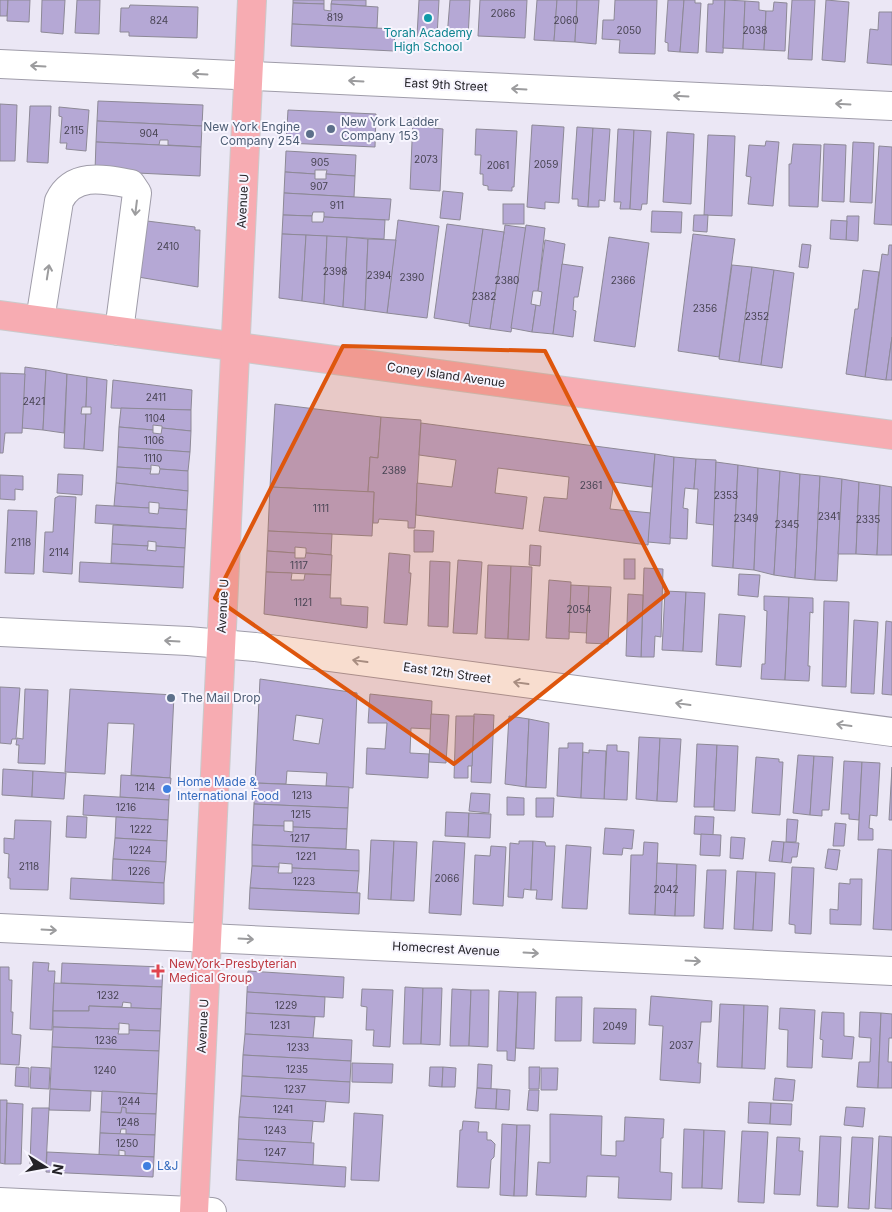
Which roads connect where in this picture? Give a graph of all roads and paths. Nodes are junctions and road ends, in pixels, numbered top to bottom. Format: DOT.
graph roads {
  1 [pos="252,0"];
  2 [pos="0,64"];
  3 [pos="249,76"];
  4 [pos="892,106"];
  5 [pos="0,315"];
  6 [pos="40,320"];
  7 [pos="119,331"];
  8 [pos="235,347"];
  9 [pos="892,434"];
  10 [pos="0,632"];
  11 [pos="221,644"];
  12 [pos="892,732"];
  13 [pos="0,928"];
  14 [pos="207,937"];
  15 [pos="892,971"];
  16 [pos="0,1202"];
  17 [pos="200,1212"];
  1 -- 3 [label="main road, Avenue U"];
  3 -- 2 [label="street, East 9th Street, one-way"];
  4 -- 3 [label="street, East 9th Street, one-way"];
  3 -- 8 [label="main road, Avenue U"];
  5 -- 6 [label="main road, Coney Island Avenue"];
  6 -- 7 [label="main road, Coney Island Avenue"];
  6 -- 7 [label="street, one-way"];
  7 -- 8 [label="main road, Coney Island Avenue"];
  8 -- 9 [label="main road, Coney Island Avenue"];
  8 -- 11 [label="main road, Avenue U"];
  11 -- 10 [label="street, East 12th Street, one-way"];
  12 -- 11 [label="street, East 12th Street, one-way"];
  11 -- 14 [label="main road, Avenue U"];
  13 -- 14 [label="street, Homecrest Avenue, one-way"];
  14 -- 15 [label="street, Homecrest Avenue, one-way"];
  14 -- 17 [label="main road, Avenue U"];
  16 -- 17 [label="street"];
}
